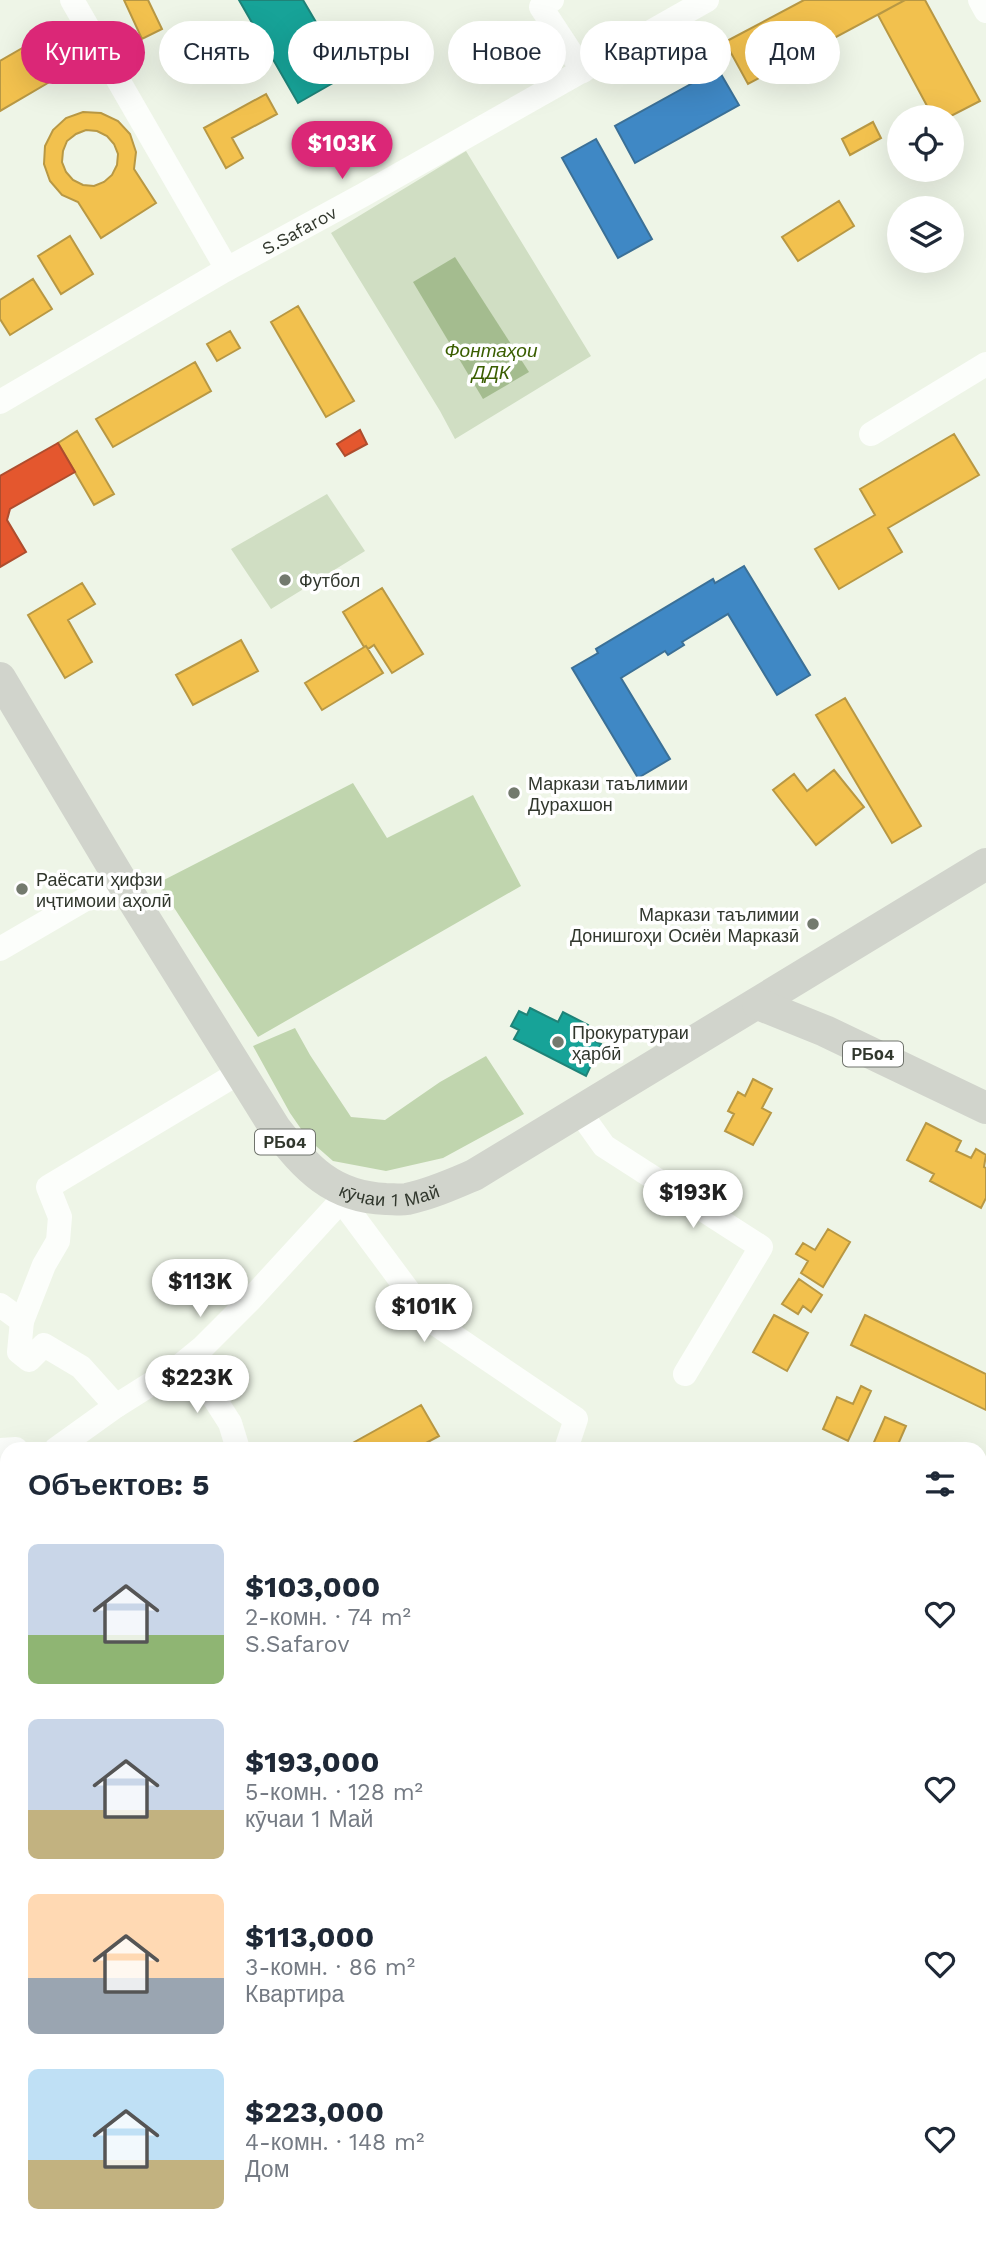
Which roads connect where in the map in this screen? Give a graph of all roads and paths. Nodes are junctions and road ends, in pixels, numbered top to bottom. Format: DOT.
graph roads {
  1 [pos="72,0"];
  2 [pos="552,0"];
  3 [pos="707,0"];
  4 [pos="980,0"];
  5 [pos="986,11"];
  6 [pos="670,21"];
  7 [pos="580,66"];
  8 [pos="580,73"];
  9 [pos="227,269"];
  10 [pos="986,364"];
  11 [pos="0,402"];
  12 [pos="871,434"];
  13 [pos="0,678"];
  14 [pos="986,863"];
  15 [pos="120,879"];
  16 [pos="0,949"];
  17 [pos="758,1004"];
  18 [pos="240,1072"];
  19 [pos="986,1108"];
  20 [pos="579,1111"];
  21 [pos="345,1196"];
  22 [pos="0,1304"];
  23 [pos="22,1321"];
  24 [pos="189,1359"];
  25 [pos="685,1374"];
  26 [pos="116,1406"];
  27 [pos="66,1442"];
  28 [pos="236,1442"];
  29 [pos="568,1442"];
  1 -- 9 [label="street"];
  2 -- 7 [label="street"];
  3 -- 6 [label="street, S.Safarov"];
  4 -- 5 [label="street"];
  8 -- 9 [label="street, S.Safarov"];
  9 -- 11 [label="street, S.Safarov"];
  10 -- 12 [label="street"];
  13 -- 15 [label="main road, кӯчаи 1 Май / РБ04"];
  14 -- 17 [label="main road, кӯчаи 1 Май"];
  15 -- 16 [label="street"];
  15 -- 18 [label="main road, кӯчаи 1 Май / РБ04"];
  17 -- 19 [label="main road, РБ04"];
  17 -- 20 [label="main road, кӯчаи 1 Май / РБ04"];
  18 -- 21 [label="main road, кӯчаи 1 Май / РБ04"];
  18 -- 23 [label="street"];
  20 -- 21 [label="main road, кӯчаи 1 Май / РБ04"];
  20 -- 25 [label="street"];
  21 -- 24 [label="street"];
  21 -- 29 [label="street"];
  22 -- 23 [label="street"];
  23 -- 26 [label="street"];
  24 -- 26 [label="street"];
  24 -- 28 [label="street"];
  26 -- 27 [label="street"];
}
